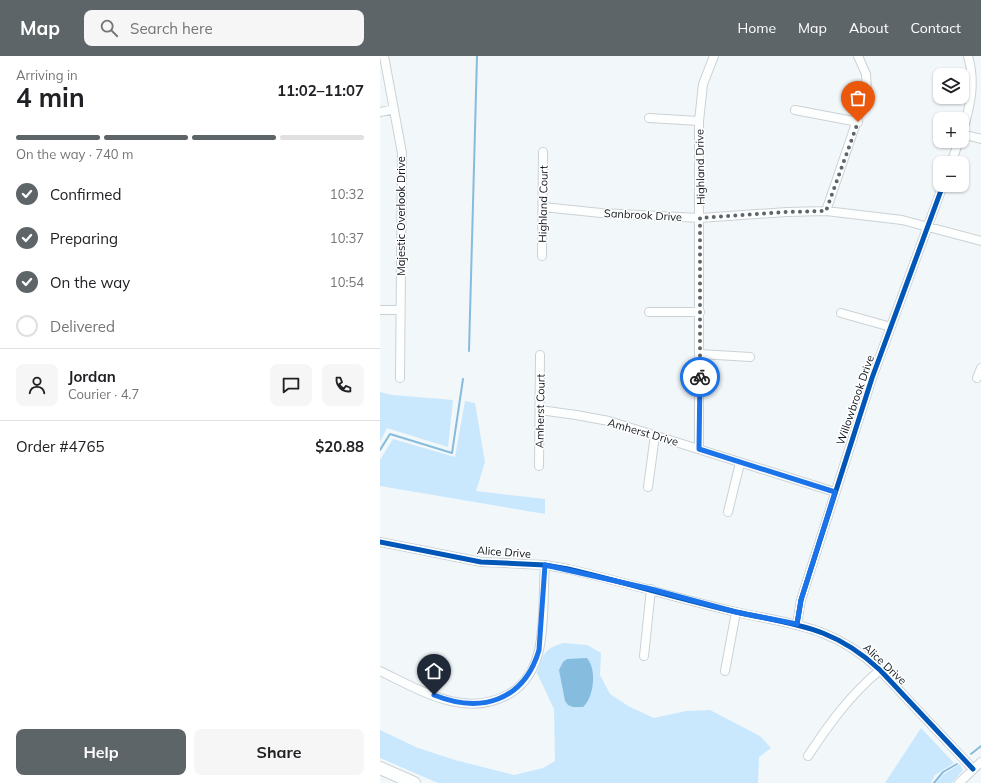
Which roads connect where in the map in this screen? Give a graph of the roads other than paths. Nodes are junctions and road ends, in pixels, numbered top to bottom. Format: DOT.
graph roads {
  1 [pos="384,56"];
  2 [pos="714,56"];
  3 [pos="858,56"];
  4 [pos="969,56"];
  5 [pos="394,109"];
  6 [pos="795,110"];
  7 [pos="380,112"];
  8 [pos="968,112"];
  9 [pos="649,118"];
  10 [pos="699,121"];
  11 [pos="858,122"];
  12 [pos="969,136"];
  13 [pos="981,139"];
  14 [pos="543,152"];
  15 [pos="940,192"];
  16 [pos="543,207"];
  17 [pos="826,211"];
  18 [pos="700,218"];
  19 [pos="928,226"];
  20 [pos="981,241"];
  21 [pos="542,256"];
  22 [pos="380,310"];
  23 [pos="400,310"];
  24 [pos="649,312"];
  25 [pos="700,312"];
  26 [pos="842,313"];
  27 [pos="890,327"];
  28 [pos="700,354"];
  29 [pos="540,356"];
  30 [pos="750,357"];
  31 [pos="981,368"];
  32 [pos="400,378"];
  33 [pos="977,378"];
  34 [pos="540,410"];
  35 [pos="655,435"];
  36 [pos="699,449"];
  37 [pos="740,463"];
  38 [pos="539,466"];
  39 [pos="648,487"];
  40 [pos="835,492"];
  41 [pos="728,512"];
  42 [pos="380,542"];
  43 [pos="545,565"];
  44 [pos="651,589"];
  45 [pos="736,612"];
  46 [pos="797,624"];
  47 [pos="644,656"];
  48 [pos="880,670"];
  49 [pos="380,671"];
  50 [pos="725,671"];
  51 [pos="808,756"];
  52 [pos="981,762"];
  53 [pos="380,768"];
  54 [pos="973,770"];
  55 [pos="414,783"];
  56 [pos="959,783"];
  1 -- 5 [label="street, Majestic Overlook Drive"];
  2 -- 10 [label="street, Highland Drive"];
  3 -- 11 [label="street"];
  4 -- 8 [label="street"];
  5 -- 7 [label="street"];
  5 -- 23 [label="street, Majestic Overlook Drive"];
  6 -- 11 [label="street"];
  9 -- 10 [label="street"];
  10 -- 18 [label="street, Highland Drive"];
  11 -- 17 [label="street"];
  12 -- 13 [label="street"];
  14 -- 16 [label="street, Highland Court"];
  15 -- 19 [label="street, Willowbrook Drive"];
  16 -- 18 [label="street, Sanbrook Drive"];
  16 -- 21 [label="street, Highland Court"];
  17 -- 18 [label="street, Sanbrook Drive"];
  17 -- 19 [label="street, Sanbrook Drive"];
  18 -- 25 [label="street, Highland Drive"];
  19 -- 20 [label="street, Sanbrook Drive"];
  19 -- 27 [label="street, Willowbrook Drive"];
  22 -- 23 [label="street"];
  23 -- 32 [label="street, Majestic Overlook Drive"];
  24 -- 25 [label="street"];
  25 -- 28 [label="street, Highland Drive"];
  26 -- 27 [label="street"];
  27 -- 40 [label="street, Willowbrook Drive"];
  28 -- 30 [label="street"];
  28 -- 36 [label="street, Highland Drive"];
  29 -- 34 [label="street, Amherst Court"];
  31 -- 33 [label="street"];
  34 -- 35 [label="street, Amherst Drive"];
  34 -- 38 [label="street, Amherst Court"];
  35 -- 36 [label="street, Amherst Drive"];
  35 -- 39 [label="street"];
  36 -- 37 [label="street, Amherst Drive"];
  37 -- 40 [label="street, Amherst Drive"];
  37 -- 41 [label="street"];
  40 -- 46 [label="street, Willowbrook Drive"];
  42 -- 43 [label="street, Alice Drive"];
  43 -- 44 [label="street, Alice Drive"];
  43 -- 49 [label="street"];
  44 -- 45 [label="street, Alice Drive"];
  44 -- 47 [label="street"];
  45 -- 46 [label="street, Alice Drive"];
  45 -- 50 [label="street"];
  46 -- 48 [label="street, Alice Drive"];
  48 -- 51 [label="street"];
  48 -- 54 [label="street, Alice Drive"];
  52 -- 54 [label="street"];
  53 -- 55 [label="highway"];
  54 -- 56 [label="street"];
}
